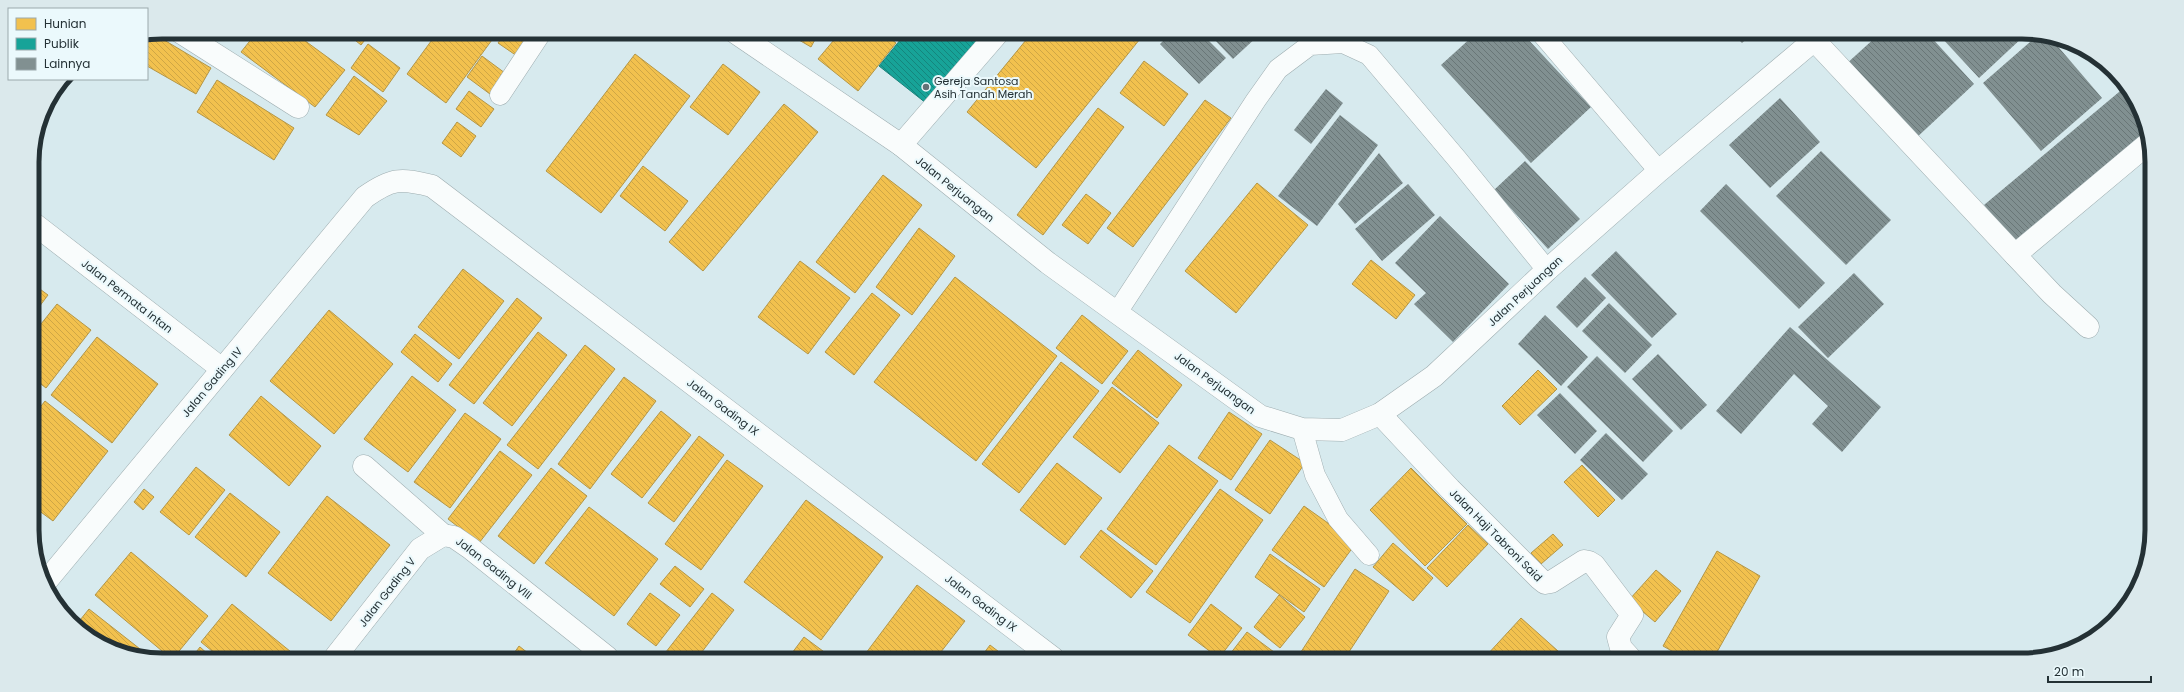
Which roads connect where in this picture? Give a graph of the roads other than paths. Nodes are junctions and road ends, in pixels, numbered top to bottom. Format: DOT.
graph roads {
  1 [pos="191,39"];
  2 [pos="537,39"];
  3 [pos="745,39"];
  4 [pos="993,39"];
  5 [pos="1545,39"];
  6 [pos="1815,39"];
  7 [pos="1817,39"];
  8 [pos="500,95"];
  9 [pos="298,107"];
  10 [pos="901,145"];
  11 [pos="2144,147"];
  12 [pos="1659,171"];
  13 [pos="384,183"];
  14 [pos="39,228"];
  15 [pos="2015,255"];
  16 [pos="1547,270"];
  17 [pos="1118,311"];
  18 [pos="2088,327"];
  19 [pos="222,369"];
  20 [pos="1380,414"];
  21 [pos="1302,429"];
  22 [pos="364,466"];
  23 [pos="443,536"];
  24 [pos="1369,555"];
  25 [pos="49,578"];
  26 [pos="338,653"];
  27 [pos="602,653"];
  28 [pos="1046,653"];
  29 [pos="1626,653"];
  1 -- 9 [label="street"];
  2 -- 8 [label="lane"];
  3 -- 10 [label="street, Jalan Perjuangan"];
  4 -- 10 [label="street"];
  5 -- 12 [label="lane"];
  6 -- 12 [label="street, Jalan Perjuangan"];
  7 -- 15 [label="street"];
  10 -- 17 [label="street, Jalan Perjuangan"];
  11 -- 15 [label="street"];
  12 -- 16 [label="street, Jalan Perjuangan"];
  13 -- 19 [label="street, Jalan Gading IV"];
  13 -- 28 [label="street, Jalan Gading IX"];
  14 -- 19 [label="street, Jalan Permata Intan"];
  15 -- 18 [label="street"];
  16 -- 17 [label="lane"];
  16 -- 20 [label="street, Jalan Perjuangan"];
  17 -- 21 [label="street, Jalan Perjuangan"];
  19 -- 25 [label="street, Jalan Gading IV"];
  20 -- 21 [label="street, Jalan Perjuangan"];
  20 -- 29 [label="street, Jalan Haji Tabroni Said"];
  21 -- 24 [label="lane"];
  22 -- 23 [label="street, Jalan Gading VIII"];
  23 -- 26 [label="street, Jalan Gading V"];
  23 -- 27 [label="street, Jalan Gading VIII"];
}
